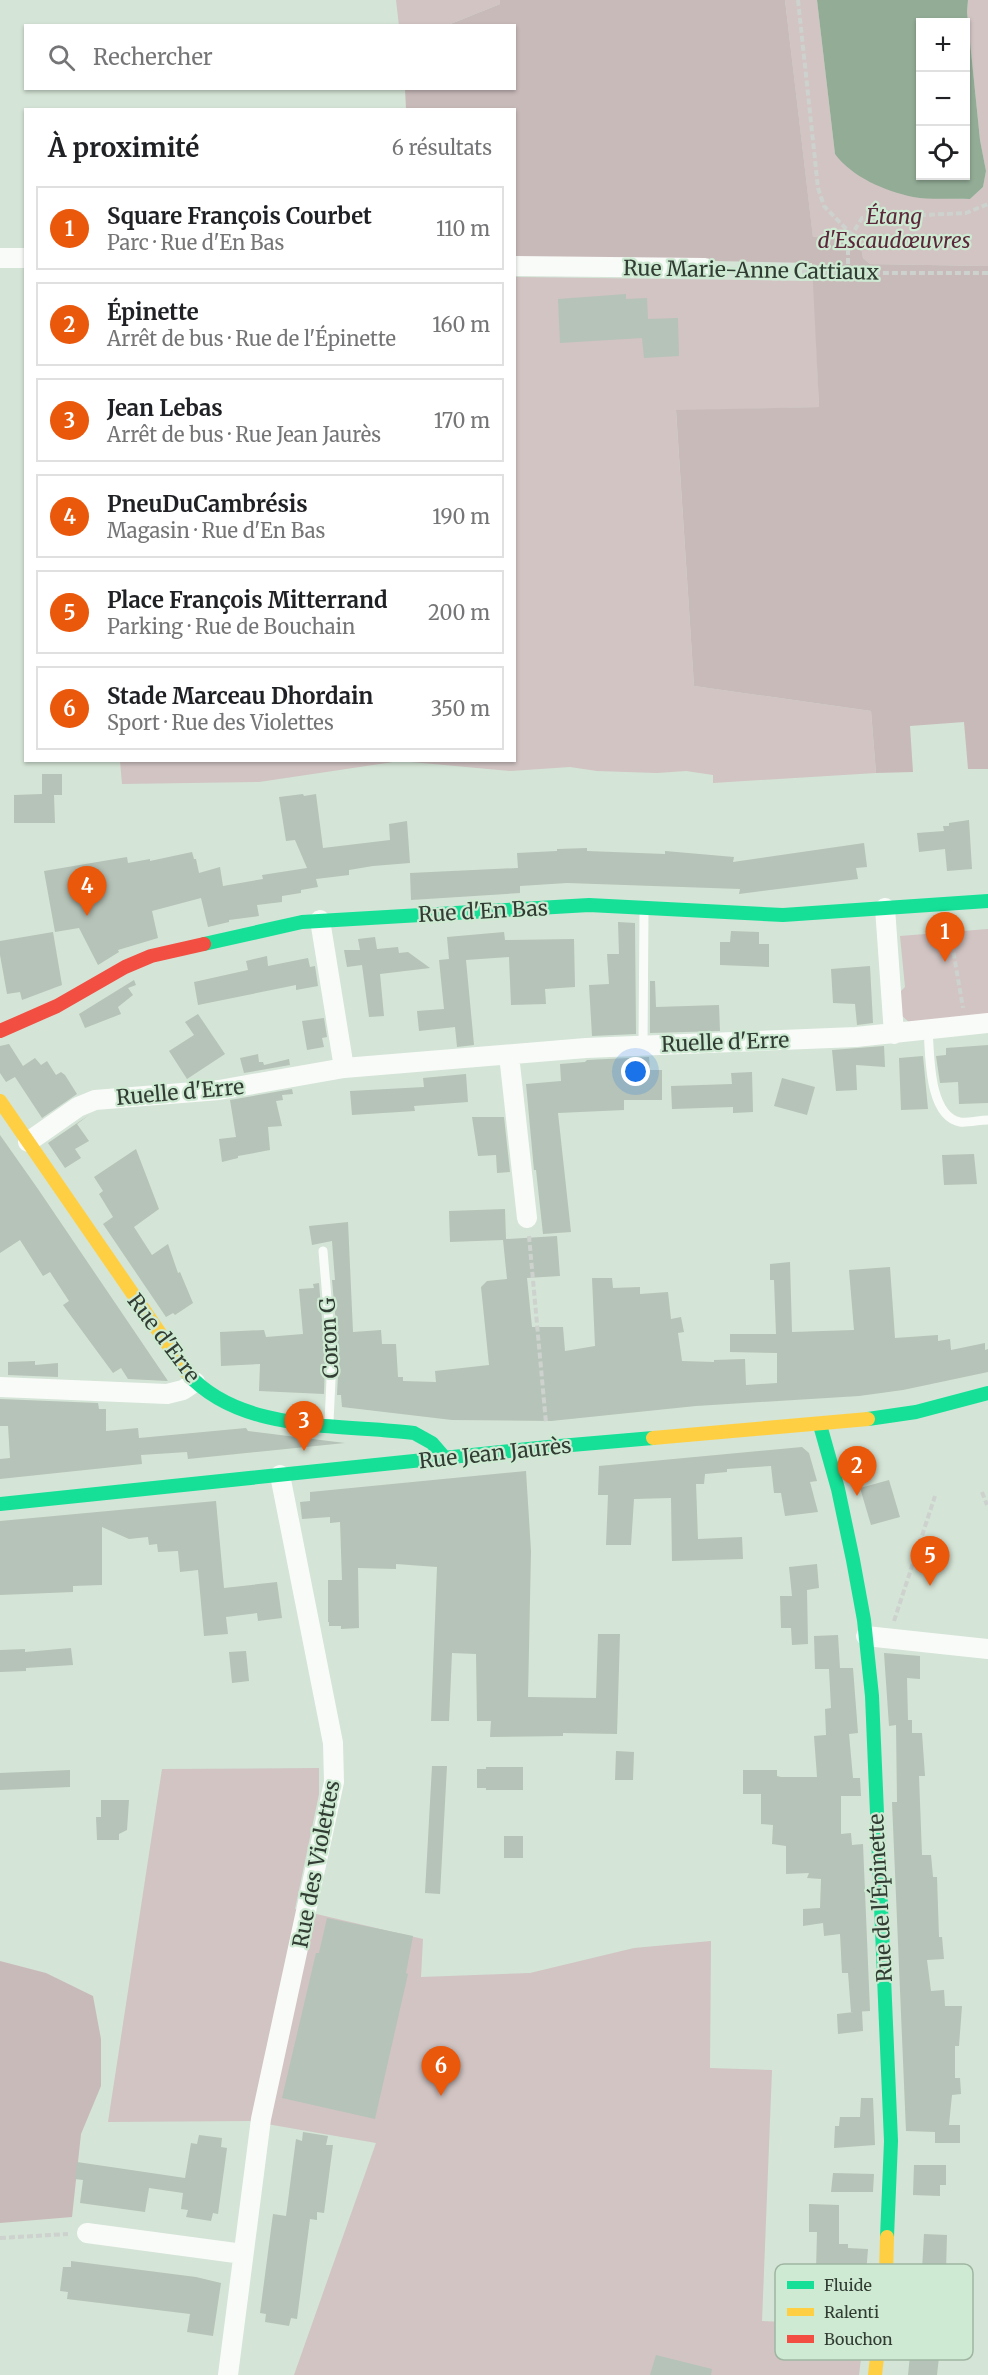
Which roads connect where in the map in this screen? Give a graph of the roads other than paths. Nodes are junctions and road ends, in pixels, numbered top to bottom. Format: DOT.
graph roads {
  1 [pos="0,258"];
  2 [pos="24,258"];
  3 [pos="516,266"];
  4 [pos="705,268"];
  5 [pos="988,901"];
  6 [pos="644,906"];
  7 [pos="885,908"];
  8 [pos="320,920"];
  9 [pos="988,1023"];
  10 [pos="928,1029"];
  11 [pos="0,1031"];
  12 [pos="894,1034"];
  13 [pos="643,1045"];
  14 [pos="509,1055"];
  15 [pos="344,1068"];
  16 [pos="0,1101"];
  17 [pos="988,1120"];
  18 [pos="28,1142"];
  19 [pos="527,1218"];
  20 [pos="323,1251"];
  21 [pos="195,1382"];
  22 [pos="0,1387"];
  23 [pos="988,1393"];
  24 [pos="328,1425"];
  25 [pos="820,1425"];
  26 [pos="446,1458"];
  27 [pos="280,1475"];
  28 [pos="0,1504"];
  29 [pos="866,1636"];
  30 [pos="988,1649"];
  31 [pos="87,2233"];
  32 [pos="243,2253"];
  33 [pos="886,2264"];
  34 [pos="877,2360"];
  35 [pos="228,2375"];
  36 [pos="875,2375"];
  1 -- 2 [label="street"];
  3 -- 4 [label="street, Rue Marie-Anne Cattiaux"];
  5 -- 7 [label="street, Rue d'En Bas"];
  6 -- 7 [label="street, Rue d'En Bas"];
  6 -- 8 [label="street, Rue d'En Bas"];
  6 -- 13 [label="lane"];
  7 -- 12 [label="street"];
  8 -- 11 [label="street, Rue d'En Bas"];
  8 -- 15 [label="street"];
  9 -- 10 [label="street, Ruelle d'Erre"];
  10 -- 12 [label="street, Ruelle d'Erre"];
  10 -- 17 [label="lane"];
  12 -- 13 [label="street, Ruelle d'Erre"];
  13 -- 14 [label="street, Ruelle d'Erre"];
  14 -- 15 [label="street, Ruelle d'Erre"];
  14 -- 19 [label="street"];
  15 -- 18 [label="street, Ruelle d'Erre"];
  16 -- 18 [label="street, Rue d'Erre"];
  18 -- 21 [label="street, Rue d'Erre"];
  20 -- 24 [label="lane, Coron G"];
  21 -- 22 [label="street"];
  21 -- 24 [label="street, Rue d'Erre"];
  23 -- 25 [label="street, Rue Jean Jaurès"];
  24 -- 26 [label="street, Rue d'Erre"];
  25 -- 26 [label="street, Rue Jean Jaurès"];
  25 -- 29 [label="street, Rue de l'Épinette"];
  26 -- 27 [label="street, Rue Jean Jaurès"];
  27 -- 28 [label="street, Rue Jean Jaurès"];
  27 -- 32 [label="street, Rue des Violettes"];
  29 -- 30 [label="street"];
  29 -- 33 [label="street, Rue de l'Épinette"];
  31 -- 32 [label="street"];
  32 -- 35 [label="street, Rue des Violettes"];
  34 -- 36 [label="street, Rue de l'Épinette"];
}
